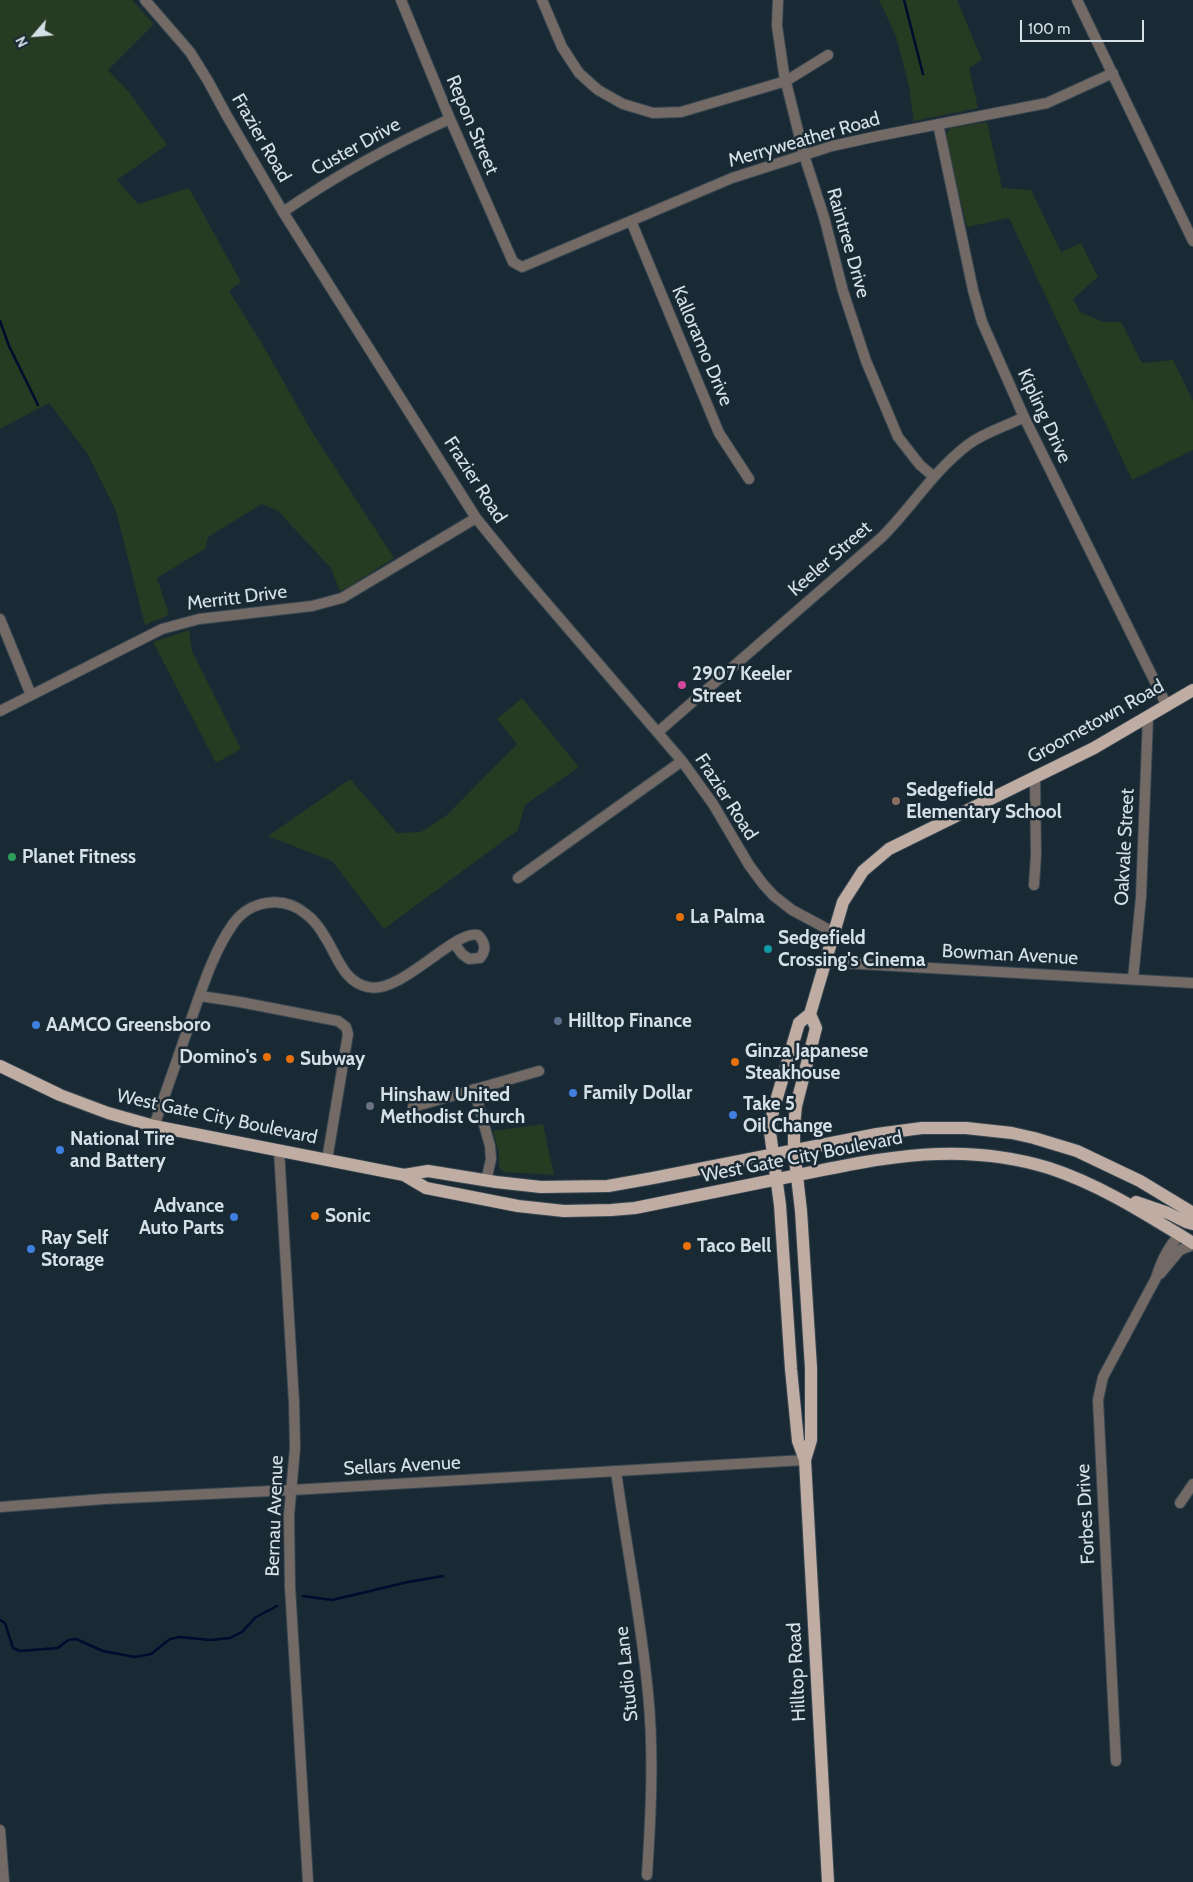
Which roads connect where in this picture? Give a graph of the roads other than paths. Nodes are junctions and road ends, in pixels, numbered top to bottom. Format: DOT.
graph roads {
  1 [pos="145,0"];
  2 [pos="401,0"];
  3 [pos="542,0"];
  4 [pos="778,0"];
  5 [pos="1077,0"];
  6 [pos="828,56"];
  7 [pos="1113,73"];
  8 [pos="786,81"];
  9 [pos="450,120"];
  10 [pos="938,124"];
  11 [pos="804,155"];
  12 [pos="283,212"];
  13 [pos="632,221"];
  14 [pos="1193,241"];
  15 [pos="513,262"];
  16 [pos="1024,417"];
  17 [pos="934,476"];
  18 [pos="749,479"];
  19 [pos="476,518"];
  20 [pos="0,619"];
  21 [pos="1193,690"];
  22 [pos="31,695"];
  23 [pos="1167,706"];
  24 [pos="0,711"];
  25 [pos="1148,717"];
  26 [pos="658,732"];
  27 [pos="682,761"];
  28 [pos="1035,778"];
  29 [pos="518,878"];
  30 [pos="1034,885"];
  31 [pos="833,932"];
  32 [pos="454,943"];
  33 [pos="825,962"];
  34 [pos="1133,979"];
  35 [pos="1193,983"];
  36 [pos="200,996"];
  37 [pos="810,1014"];
  38 [pos="0,1066"];
  39 [pos="540,1071"];
  40 [pos="474,1089"];
  41 [pos="413,1108"];
  42 [pos="154,1126"];
  43 [pos="279,1150"];
  44 [pos="794,1150"];
  45 [pos="773,1154"];
  46 [pos="327,1160"];
  47 [pos="404,1175"];
  48 [pos="797,1175"];
  49 [pos="777,1179"];
  50 [pos="486,1181"];
  51 [pos="1108,1192"];
  52 [pos="1193,1215"];
  53 [pos="1193,1233"];
  54 [pos="1180,1235"];
  55 [pos="1193,1244"];
  56 [pos="1156,1278"];
  57 [pos="805,1460"];
  58 [pos="616,1471"];
  59 [pos="1193,1484"];
  60 [pos="292,1490"];
  61 [pos="1180,1503"];
  62 [pos="0,1507"];
  63 [pos="1116,1761"];
  64 [pos="0,1830"];
  65 [pos="647,1875"];
  66 [pos="4,1882"];
  67 [pos="308,1882"];
  68 [pos="828,1882"];
  1 -- 12 [label="street, Frazier Road"];
  2 -- 9 [label="street, Repon Street"];
  3 -- 8 [label="street"];
  4 -- 8 [label="street, Raintree Drive"];
  5 -- 7 [label="street"];
  6 -- 8 [label="street"];
  7 -- 10 [label="street, Merryweather Road"];
  7 -- 14 [label="street"];
  8 -- 11 [label="street, Raintree Drive"];
  9 -- 12 [label="street, Custer Drive"];
  9 -- 15 [label="street, Repon Street"];
  10 -- 11 [label="street, Merryweather Road"];
  10 -- 16 [label="street, Kipling Drive"];
  11 -- 13 [label="street, Merryweather Road"];
  11 -- 17 [label="street, Raintree Drive"];
  12 -- 19 [label="street, Frazier Road"];
  13 -- 15 [label="street, Merryweather Road"];
  13 -- 18 [label="street, Kalloramo Drive"];
  16 -- 17 [label="street, Keeler Street"];
  16 -- 23 [label="street, Kipling Drive"];
  17 -- 26 [label="street, Keeler Street"];
  19 -- 22 [label="street, Merritt Drive"];
  19 -- 26 [label="street, Frazier Road"];
  20 -- 22 [label="street"];
  21 -- 23 [label="main road, Groometown Road"];
  22 -- 24 [label="street, Merritt Drive"];
  23 -- 25 [label="main road, Groometown Road"];
  25 -- 28 [label="main road, Groometown Road"];
  25 -- 34 [label="street, Oakvale Street"];
  26 -- 27 [label="street, Frazier Road"];
  27 -- 29 [label="street"];
  27 -- 31 [label="street, Frazier Road"];
  28 -- 30 [label="street"];
  28 -- 31 [label="main road, Groometown Road"];
  31 -- 33 [label="main road, Groometown Road"];
  32 -- 36 [label="street"];
  33 -- 34 [label="street, Bowman Avenue"];
  33 -- 37 [label="main road, Groometown Road"];
  34 -- 35 [label="street, Bowman Avenue"];
  36 -- 42 [label="street"];
  36 -- 46 [label="street"];
  37 -- 44 [label="main road, Groometown Road"];
  37 -- 45 [label="main road, Groometown Road"];
  38 -- 42 [label="main road, West Gate City Boulevard"];
  39 -- 40 [label="street"];
  40 -- 41 [label="street"];
  40 -- 50 [label="street"];
  42 -- 43 [label="main road, West Gate City Boulevard"];
  43 -- 46 [label="main road, West Gate City Boulevard"];
  43 -- 60 [label="street, Bernau Avenue"];
  44 -- 45 [label="main road, West Gate City Boulevard"];
  44 -- 48 [label="main road, Groometown Road"];
  44 -- 52 [label="main road, West Gate City Boulevard"];
  45 -- 49 [label="main road, Hilltop Road"];
  45 -- 50 [label="main road, West Gate City Boulevard"];
  46 -- 47 [label="main road, West Gate City Boulevard"];
  47 -- 49 [label="main road, West Gate City Boulevard"];
  47 -- 50 [label="main road, West Gate City Boulevard"];
  48 -- 49 [label="main road, West Gate City Boulevard"];
  48 -- 51 [label="main road, West Gate City Boulevard"];
  48 -- 57 [label="main road, Hilltop Road"];
  49 -- 57 [label="main road, Hilltop Road"];
  51 -- 52 [label="main road"];
  51 -- 54 [label="main road, West Gate City Boulevard"];
  53 -- 54 [label="main road"];
  54 -- 55 [label="main road, West Gate City Boulevard"];
  54 -- 56 [label="street, Forbes Drive"];
  55 -- 56 [label="street, Forbes Drive"];
  56 -- 63 [label="street, Forbes Drive"];
  57 -- 58 [label="street, Sellars Avenue"];
  57 -- 68 [label="main road, Hilltop Road"];
  58 -- 60 [label="street, Sellars Avenue"];
  58 -- 65 [label="street, Studio Lane"];
  59 -- 61 [label="street"];
  60 -- 62 [label="street, Sellars Avenue"];
  60 -- 67 [label="street, Bernau Avenue"];
  64 -- 66 [label="street"];
}
